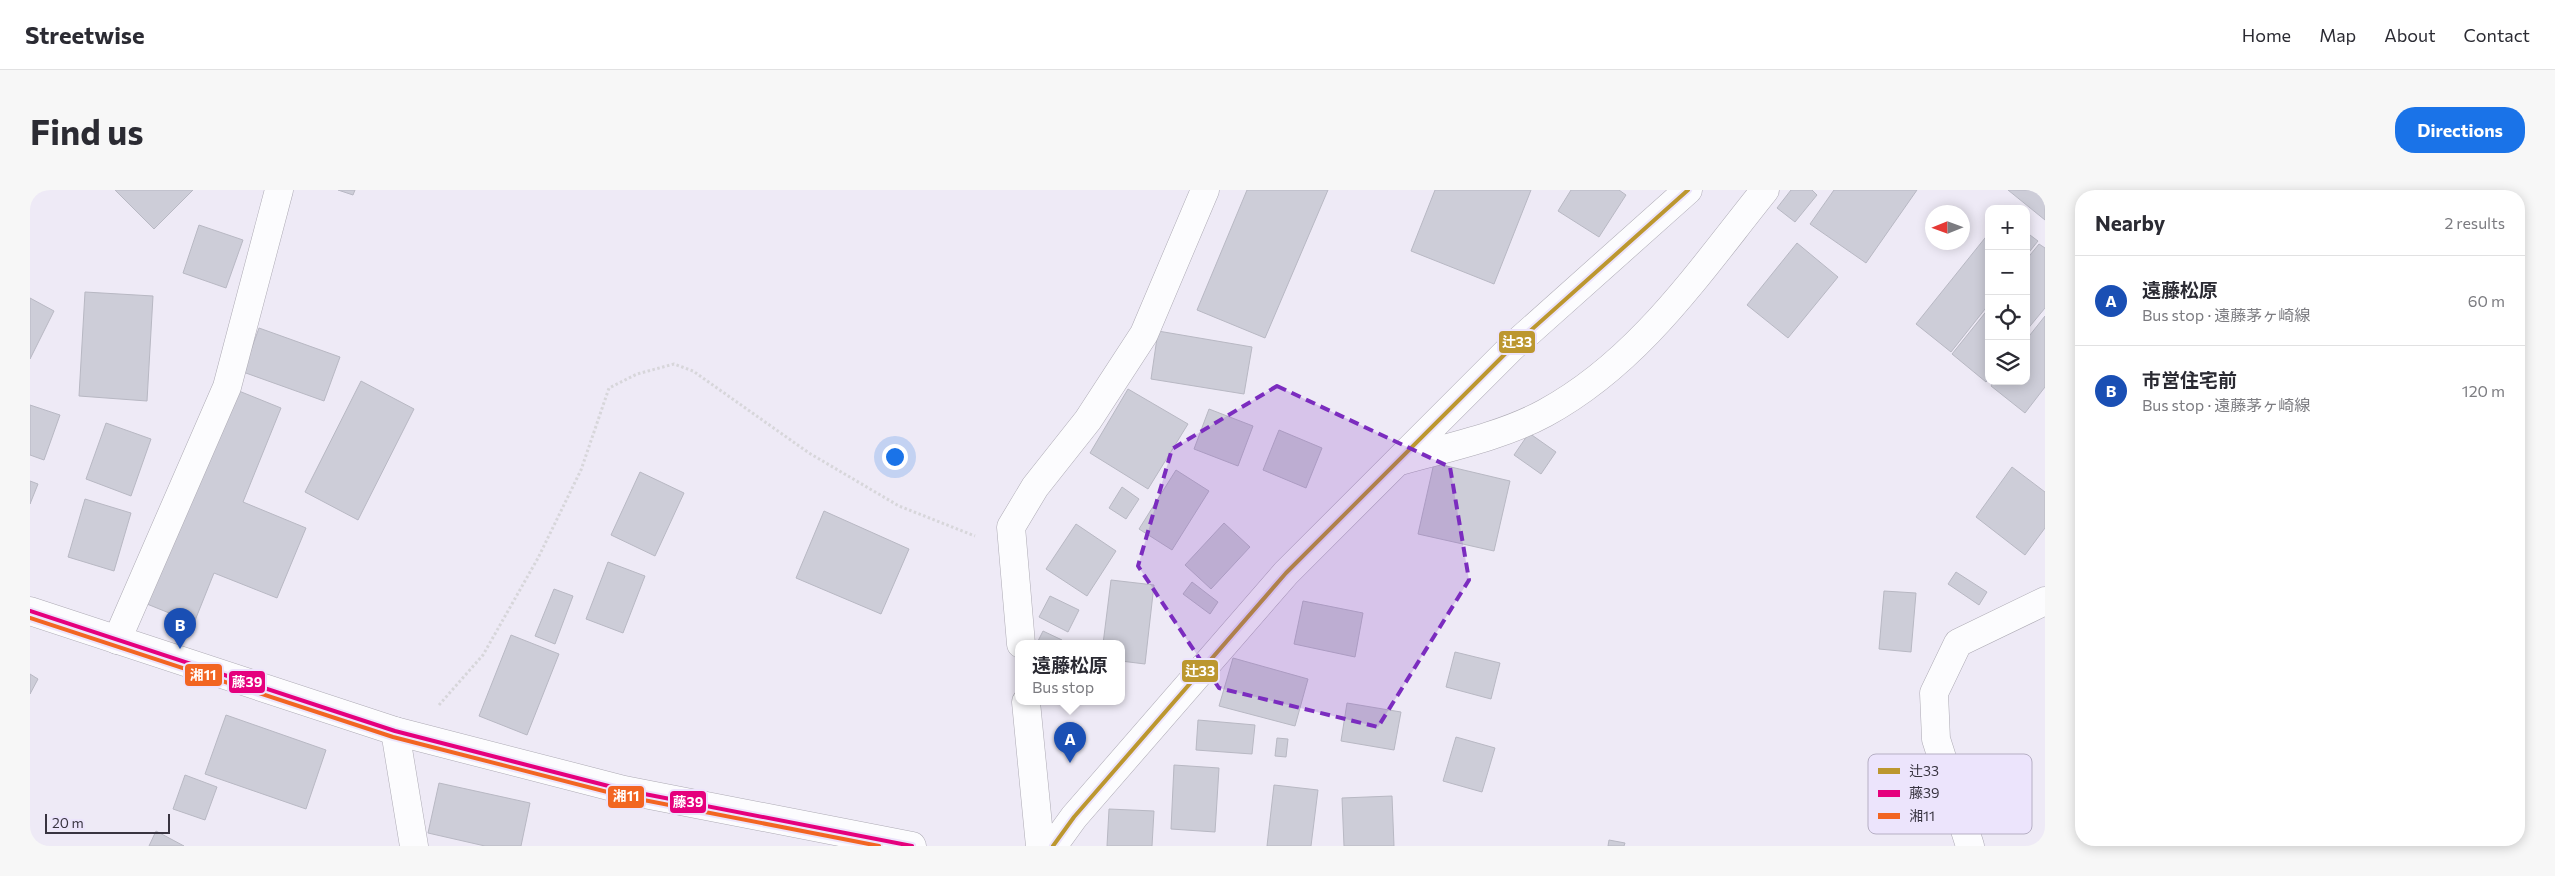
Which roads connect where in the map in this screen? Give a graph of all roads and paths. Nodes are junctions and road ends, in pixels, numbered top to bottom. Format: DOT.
graph roads {
  1 [pos="279,190"];
  2 [pos="1205,190"];
  3 [pos="1688,190"];
  4 [pos="1765,190"];
  5 [pos="1398,461"];
  6 [pos="1012,551"];
  7 [pos="2045,601"];
  8 [pos="30,612"];
  9 [pos="117,640"];
  10 [pos="1021,640"];
  11 [pos="1026,705"];
  12 [pos="403,734"];
  13 [pos="1941,754"];
  14 [pos="1966,834"];
  15 [pos="414,846"];
  16 [pos="912,846"];
  17 [pos="1040,846"];
  18 [pos="1053,846"];
  19 [pos="1970,846"];
  1 -- 9 [label="street"];
  2 -- 6 [label="street"];
  3 -- 5 [label="street"];
  4 -- 5 [label="street"];
  5 -- 18 [label="street"];
  6 -- 10 [label="street"];
  6 -- 12 [label="path"];
  7 -- 13 [label="street"];
  8 -- 9 [label="street"];
  9 -- 12 [label="street"];
  11 -- 17 [label="street"];
  12 -- 15 [label="street"];
  12 -- 16 [label="street"];
  14 -- 19 [label="street"];
}
